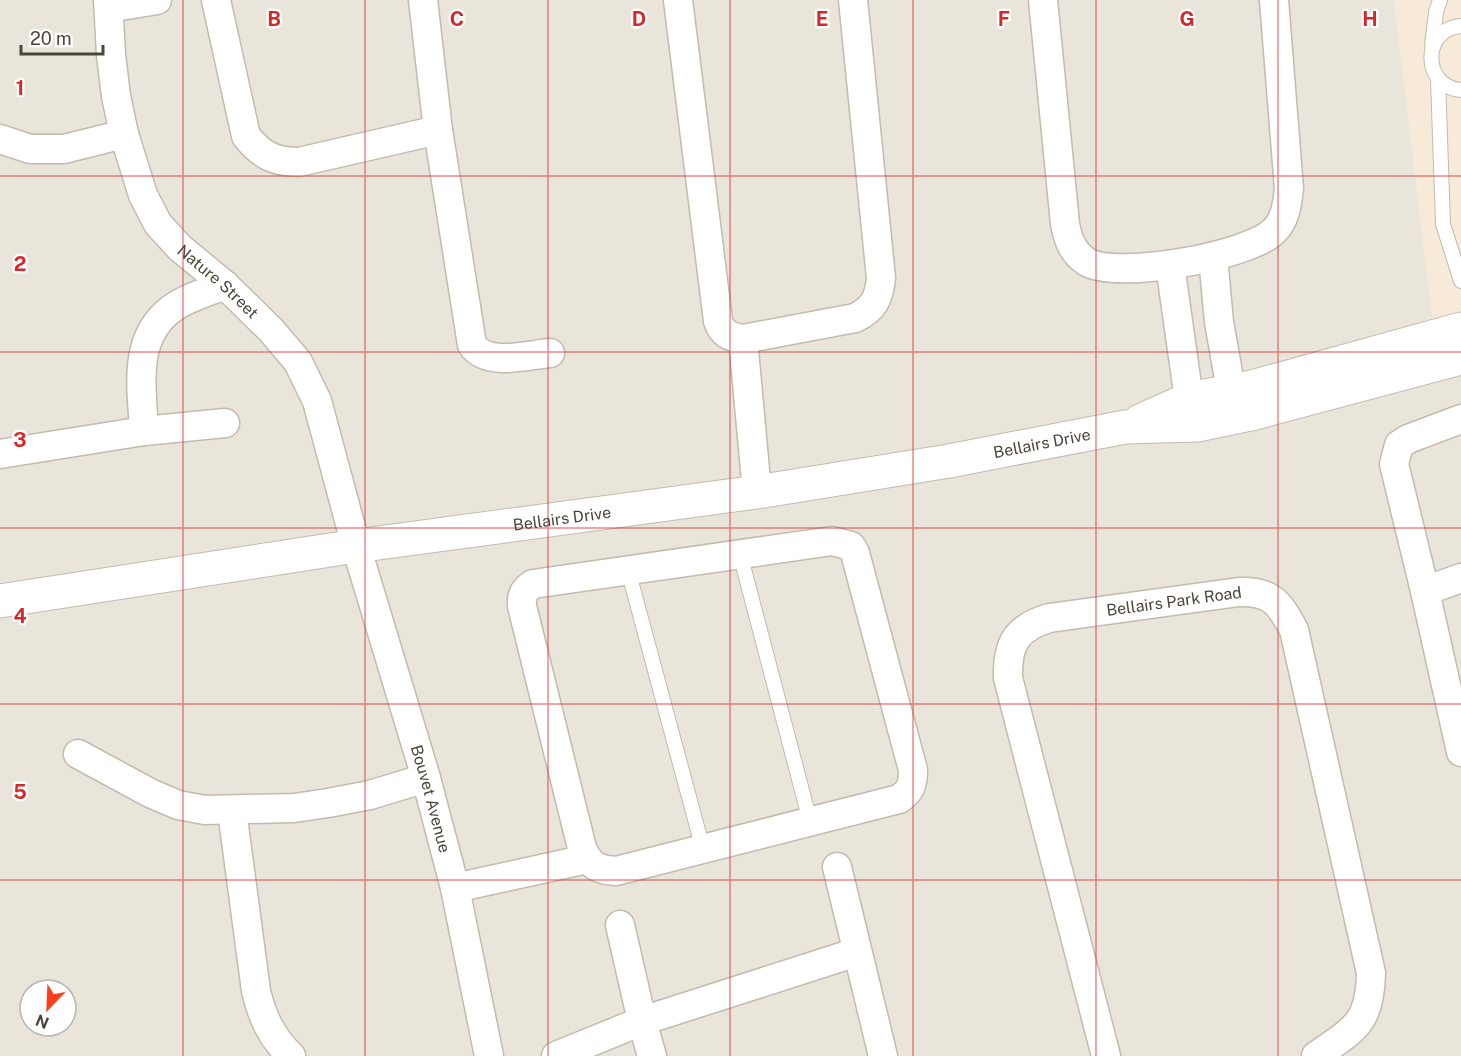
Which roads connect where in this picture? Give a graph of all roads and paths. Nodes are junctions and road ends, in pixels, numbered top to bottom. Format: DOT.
graph roads {
  1 [pos="157,0"];
  2 [pos="216,0"];
  3 [pos="423,0"];
  4 [pos="678,0"];
  5 [pos="853,0"];
  6 [pos="1043,0"];
  7 [pos="1274,0"];
  8 [pos="1440,0"];
  9 [pos="108,4"];
  10 [pos="1461,26"];
  11 [pos="1432,47"];
  12 [pos="1438,79"];
  13 [pos="1461,90"];
  14 [pos="438,130"];
  15 [pos="124,134"];
  16 [pos="0,139"];
  17 [pos="1213,257"];
  18 [pos="1170,265"];
  19 [pos="1461,281"];
  20 [pos="225,285"];
  21 [pos="1461,329"];
  22 [pos="743,339"];
  23 [pos="550,353"];
  24 [pos="1461,358"];
  25 [pos="1233,404"];
  26 [pos="1193,412"];
  27 [pos="1461,418"];
  28 [pos="225,423"];
  29 [pos="144,431"];
  30 [pos="0,454"];
  31 [pos="757,492"];
  32 [pos="356,546"];
  33 [pos="740,554"];
  34 [pos="628,570"];
  35 [pos="1461,578"];
  36 [pos="1425,591"];
  37 [pos="0,601"];
  38 [pos="1460,740"];
  39 [pos="78,754"];
  40 [pos="426,778"];
  41 [pos="232,811"];
  42 [pos="810,821"];
  43 [pos="703,849"];
  44 [pos="587,859"];
  45 [pos="837,867"];
  46 [pos="455,888"];
  47 [pos="620,925"];
  48 [pos="857,952"];
  49 [pos="642,1021"];
  50 [pos="291,1056"];
  51 [pos="489,1056"];
  52 [pos="556,1056"];
  53 [pos="652,1056"];
  54 [pos="883,1056"];
  55 [pos="1106,1056"];
  56 [pos="1316,1056"];
  1 -- 9 [label="street"];
  2 -- 14 [label="street"];
  3 -- 14 [label="street"];
  4 -- 22 [label="street"];
  5 -- 22 [label="street"];
  6 -- 18 [label="street"];
  7 -- 17 [label="street"];
  8 -- 11 [label="lane"];
  9 -- 15 [label="street, Nature Street"];
  10 -- 11 [label="lane"];
  11 -- 12 [label="lane"];
  12 -- 13 [label="lane"];
  12 -- 19 [label="lane"];
  14 -- 23 [label="street"];
  15 -- 16 [label="street"];
  15 -- 20 [label="street, Nature Street"];
  17 -- 18 [label="street"];
  17 -- 25 [label="street"];
  18 -- 26 [label="street"];
  20 -- 29 [label="street"];
  20 -- 32 [label="street, Nature Street"];
  21 -- 25 [label="street, Bellairs Drive"];
  22 -- 31 [label="street"];
  24 -- 25 [label="street, Bellairs Drive"];
  25 -- 26 [label="street, Bellairs Drive"];
  26 -- 31 [label="street, Bellairs Drive"];
  27 -- 36 [label="street"];
  28 -- 29 [label="street"];
  29 -- 30 [label="street"];
  31 -- 32 [label="street, Bellairs Drive"];
  32 -- 37 [label="street, Bellairs Drive"];
  32 -- 40 [label="street, Bouvet Avenue"];
  33 -- 34 [label="street"];
  33 -- 42 [label="lane"];
  33 -- 42 [label="street"];
  34 -- 43 [label="lane"];
  34 -- 44 [label="street"];
  35 -- 36 [label="street"];
  36 -- 38 [label="street"];
  39 -- 41 [label="street"];
  40 -- 41 [label="street"];
  40 -- 46 [label="street, Bouvet Avenue"];
  41 -- 50 [label="street"];
  42 -- 43 [label="street"];
  43 -- 44 [label="street"];
  44 -- 46 [label="street"];
  45 -- 48 [label="street"];
  46 -- 51 [label="street, Bouvet Avenue"];
  47 -- 49 [label="street"];
  48 -- 49 [label="street"];
  48 -- 54 [label="street"];
  49 -- 52 [label="street"];
  49 -- 53 [label="street"];
  55 -- 56 [label="street, Bellairs Park Road"];
}
